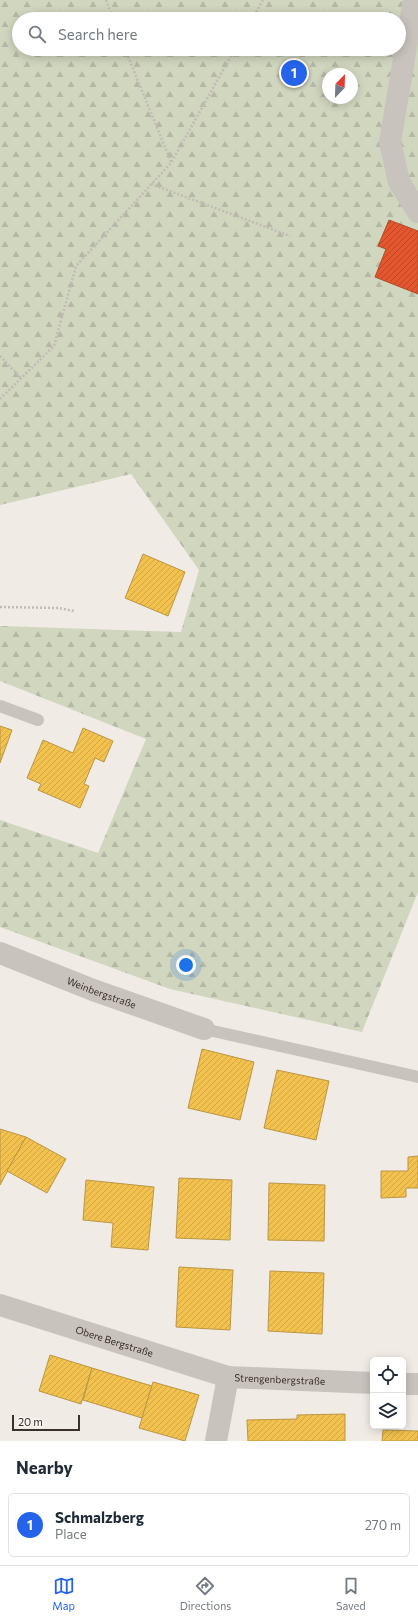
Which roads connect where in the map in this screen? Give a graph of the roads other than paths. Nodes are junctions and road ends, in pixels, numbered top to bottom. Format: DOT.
graph roads {
  1 [pos="414,0"];
  2 [pos="406,47"];
  3 [pos="405,56"];
  4 [pos="418,212"];
  5 [pos="0,706"];
  6 [pos="38,720"];
  7 [pos="0,953"];
  8 [pos="204,1029"];
  9 [pos="418,1078"];
  10 [pos="0,1305"];
  11 [pos="228,1377"];
  12 [pos="370,1383"];
  13 [pos="406,1384"];
  14 [pos="418,1384"];
  15 [pos="216,1441"];
  1 -- 2 [label="street"];
  3 -- 4 [label="street"];
  5 -- 6 [label="lane"];
  7 -- 8 [label="street, Weinbergstraße"];
  8 -- 9 [label="lane"];
  10 -- 11 [label="street, Obere Bergstraße"];
  11 -- 12 [label="street, Strengenbergstraße"];
  11 -- 15 [label="street, Strengenbergstraße"];
  13 -- 14 [label="street"];
}
